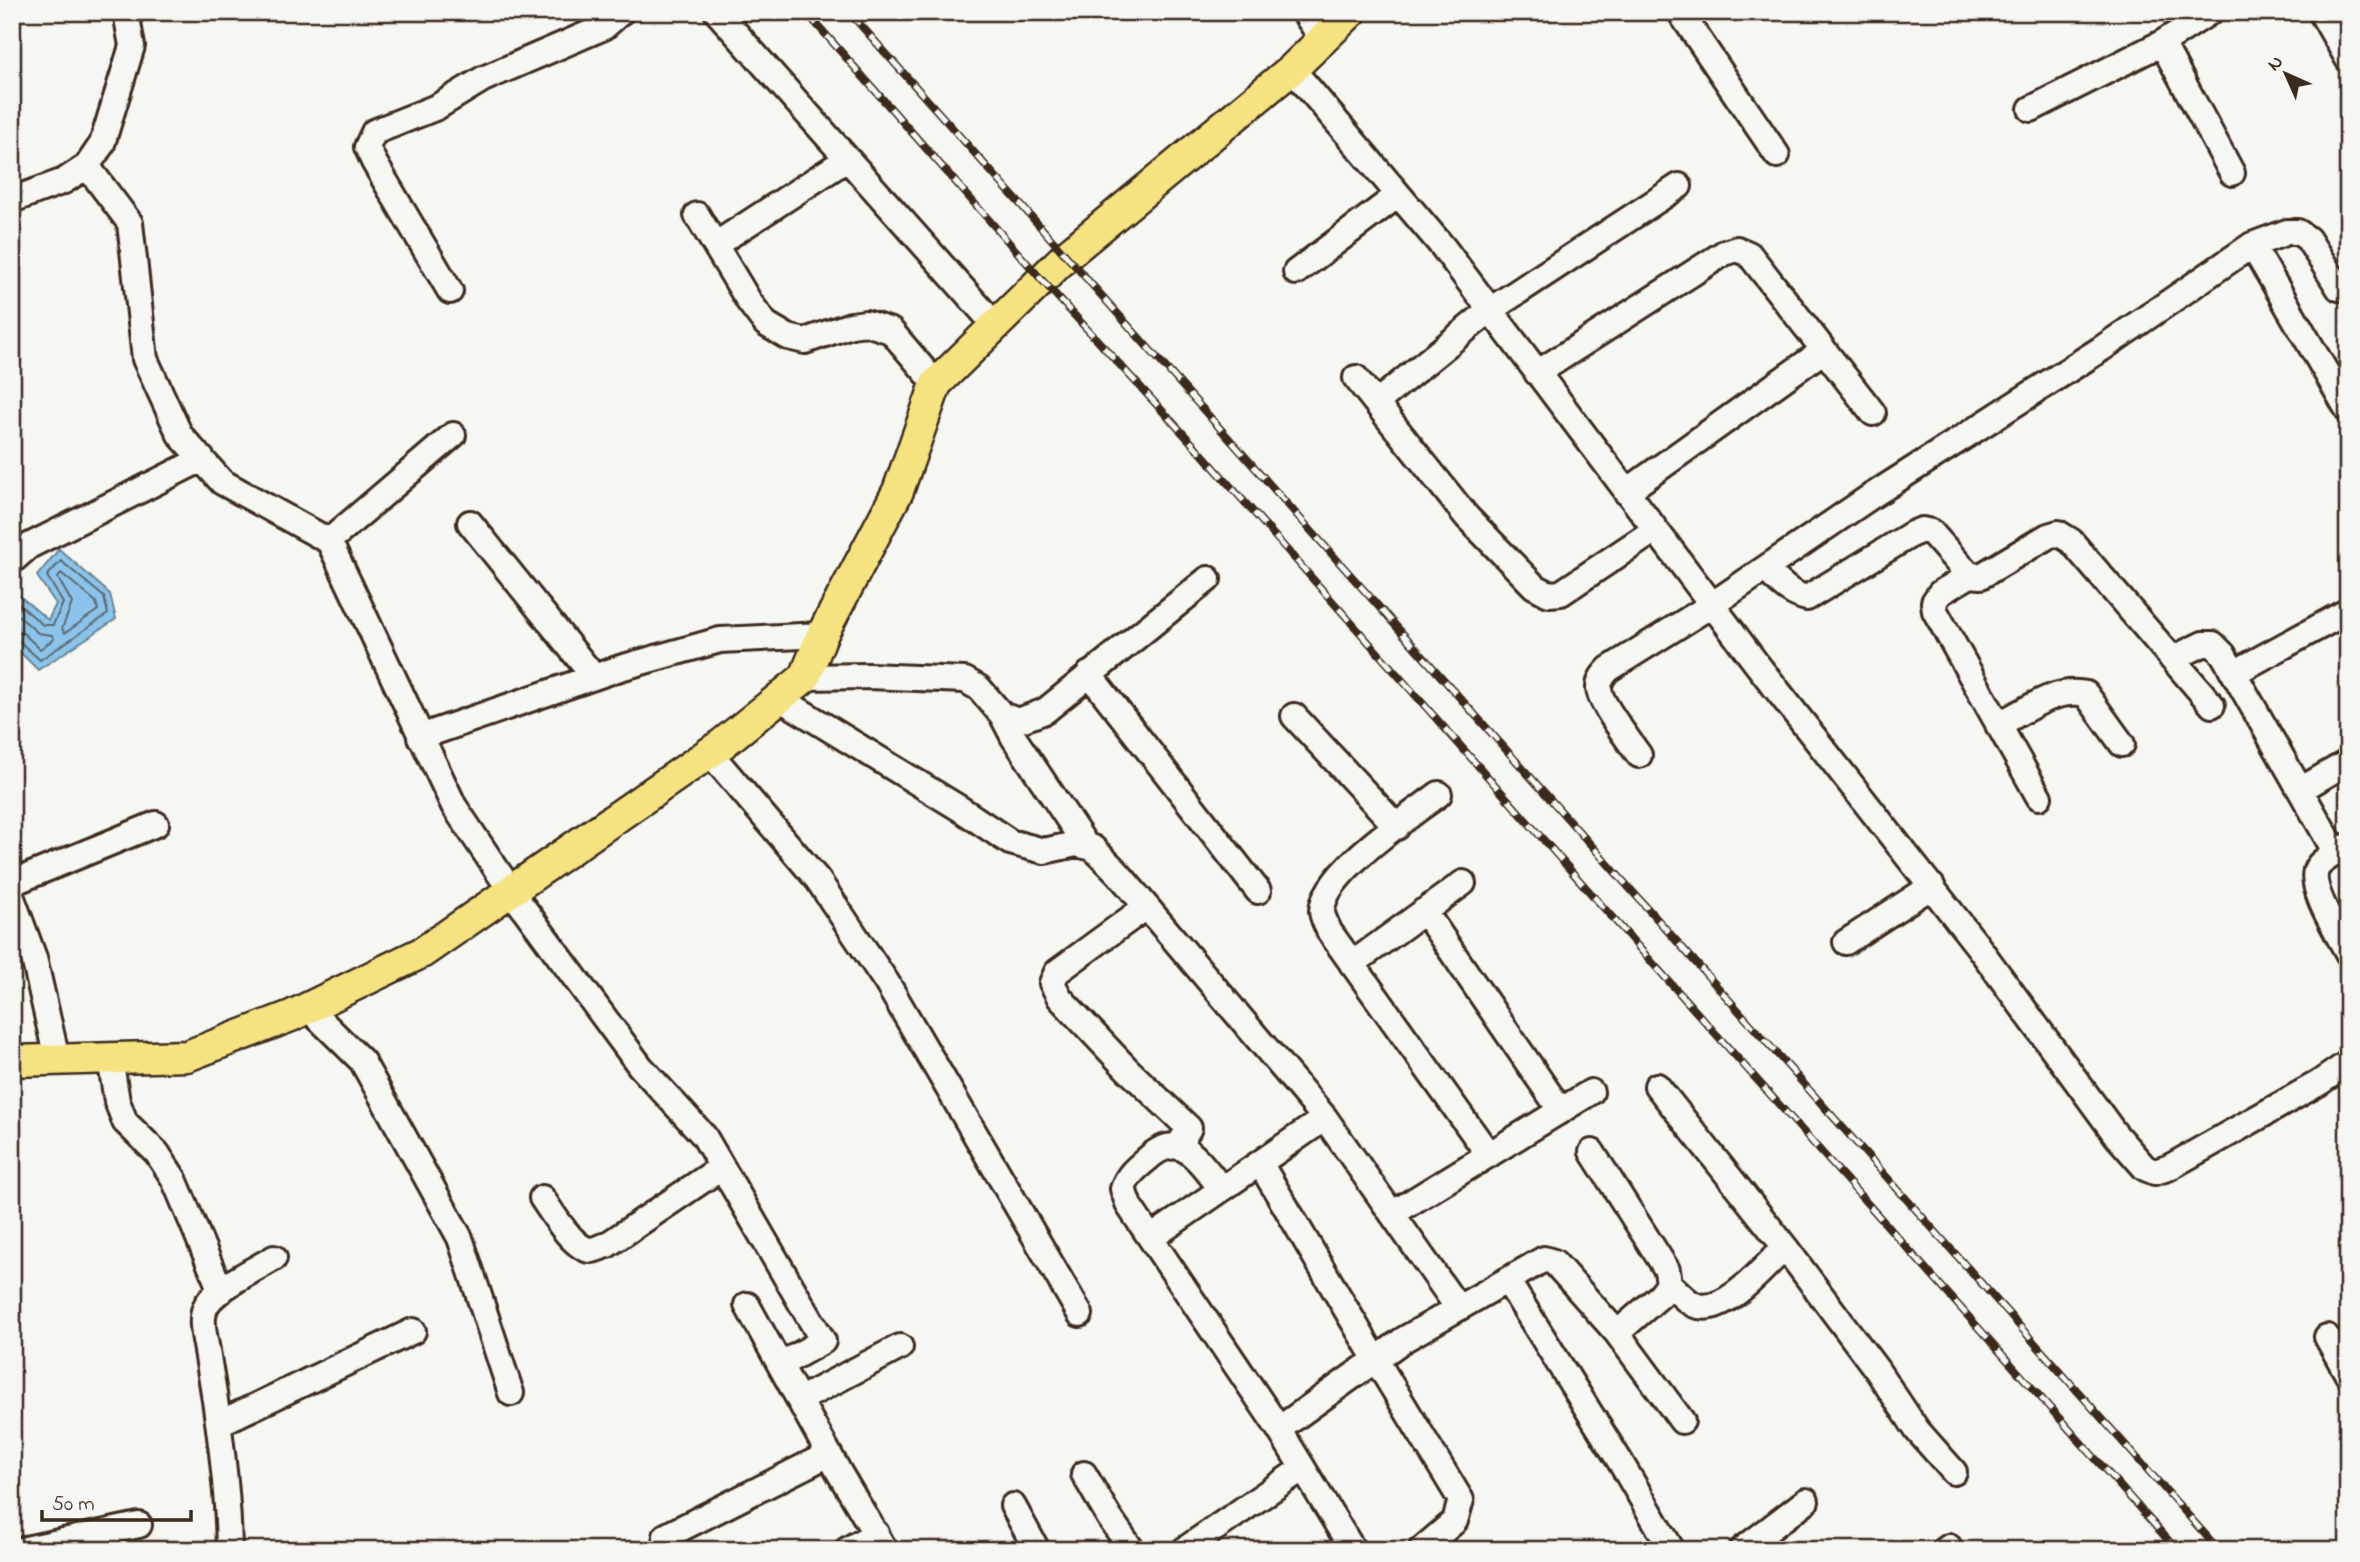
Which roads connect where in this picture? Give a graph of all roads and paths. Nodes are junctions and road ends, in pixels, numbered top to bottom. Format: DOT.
graph roads {
  1 [pos="126,12"];
  2 [pos="621,12"];
  3 [pos="717,12"];
  4 [pos="1304,12"];
  5 [pos="1351,12"];
  6 [pos="1680,12"];
  7 [pos="2210,12"];
  8 [pos="2327,15"];
  9 [pos="1323,40"];
  10 [pos="2162,43"];
  11 [pos="2348,59"];
  12 [pos="1292,69"];
  13 [pos="2031,109"];
  14 [pos="1777,155"];
  15 [pos="848,159"];
  16 [pos="87,166"];
  17 [pos="2232,173"];
  18 [pos="1679,186"];
  19 [pos="1398,195"];
  20 [pos="12,200"];
  21 [pos="697,215"];
  22 [pos="715,245"];
  23 [pos="2252,245"];
  24 [pos="1297,272"];
  25 [pos="2339,288"];
  26 [pos="450,291"];
  27 [pos="1490,310"];
  28 [pos="995,325"];
  29 [pos="1824,350"];
  30 [pos="1537,373"];
  31 [pos="1356,378"];
  32 [pos="936,384"];
  33 [pos="1376,403"];
  34 [pos="2348,410"];
  35 [pos="1873,413"];
  36 [pos="453,435"];
  37 [pos="202,459"];
  38 [pos="1626,492"];
  39 [pos="470,523"];
  40 [pos="1656,530"];
  41 [pos="329,541"];
  42 [pos="12,561"];
  43 [pos="1765,569"];
  44 [pos="1970,575"];
  45 [pos="1208,579"];
  46 [pos="1713,604"];
  47 [pos="2348,611"];
  48 [pos="822,635"];
  49 [pos="2172,659"];
  50 [pos="2234,673"];
  51 [pos="1089,674"];
  52 [pos="594,677"];
  53 [pos="805,677"];
  54 [pos="779,698"];
  55 [pos="2212,705"];
  56 [pos="1002,715"];
  57 [pos="1294,716"];
  58 [pos="1998,724"];
  59 [pos="420,737"];
  60 [pos="2122,744"];
  61 [pos="710,752"];
  62 [pos="1639,755"];
  63 [pos="2348,762"];
  64 [pos="2300,790"];
  65 [pos="1438,794"];
  66 [pos="2039,797"];
  67 [pos="156,824"];
  68 [pos="1397,827"];
  69 [pos="1084,844"];
  70 [pos="2342,850"];
  71 [pos="12,883"];
  72 [pos="1464,883"];
  73 [pos="1931,886"];
  74 [pos="511,891"];
  75 [pos="1258,891"];
  76 [pos="12,898"];
  77 [pos="1146,907"];
  78 [pos="1424,911"];
  79 [pos="1846,942"];
  80 [pos="2348,953"];
  81 [pos="1352,964"];
  82 [pos="308,1008"];
  83 [pos="110,1058"];
  84 [pos="57,1059"];
  85 [pos="12,1061"];
  86 [pos="2348,1063"];
  87 [pos="1657,1086"];
  88 [pos="1591,1092"];
  89 [pos="1561,1111"];
  90 [pos="1325,1118"];
  91 [pos="1179,1145"];
  92 [pos="1592,1152"];
  93 [pos="1489,1154"];
  94 [pos="1260,1163"];
  95 [pos="722,1167"];
  96 [pos="1222,1189"];
  97 [pos="542,1198"];
  98 [pos="1392,1214"];
  99 [pos="1151,1238"];
  100 [pos="1784,1247"];
  101 [pos="274,1258"];
  102 [pos="1507,1280"];
  103 [pos="1669,1284"];
  104 [pos="221,1291"];
  105 [pos="747,1305"];
  106 [pos="1458,1308"];
  107 [pos="1080,1314"];
  108 [pos="413,1331"];
  109 [pos="1617,1334"];
  110 [pos="2327,1337"];
  111 [pos="900,1347"];
  112 [pos="1376,1360"];
  113 [pos="780,1365"];
  114 [pos="2348,1374"];
  115 [pos="511,1393"];
  116 [pos="799,1400"];
  117 [pos="1682,1421"];
  118 [pos="220,1423"];
  119 [pos="1279,1429"];
  120 [pos="829,1454"];
  121 [pos="1303,1468"];
  122 [pos="1954,1472"];
  123 [pos="1084,1474"];
  124 [pos="1806,1501"];
  125 [pos="1013,1506"];
  126 [pos="139,1525"];
  127 [pos="12,1533"];
  128 [pos="666,1536"];
  129 [pos="880,1541"];
  130 [pos="21,1550"];
  131 [pos="229,1550"];
  132 [pos="847,1550"];
  133 [pos="1037,1550"];
  134 [pos="1132,1550"];
  135 [pos="1184,1550"];
  136 [pos="1353,1550"];
  137 [pos="1421,1550"];
  138 [pos="1672,1550"];
  139 [pos="1742,1550"];
  1 -- 16 [label="street"];
  2 -- 26 [label="street"];
  3 -- 15 [label="street"];
  4 -- 9 [label="street"];
  5 -- 9 [label="main road"];
  6 -- 14 [label="street"];
  7 -- 10 [label="street"];
  8 -- 11 [label="street"];
  9 -- 12 [label="main road"];
  10 -- 13 [label="street"];
  10 -- 17 [label="street"];
  12 -- 19 [label="street"];
  12 -- 28 [label="main road"];
  15 -- 22 [label="street"];
  15 -- 28 [label="street"];
  16 -- 20 [label="street"];
  16 -- 37 [label="street"];
  18 -- 27 [label="street"];
  19 -- 24 [label="street"];
  19 -- 27 [label="street"];
  21 -- 22 [label="street"];
  22 -- 32 [label="street"];
  23 -- 25 [label="street"];
  23 -- 34 [label="street"];
  23 -- 43 [label="street"];
  27 -- 30 [label="street"];
  27 -- 33 [label="street"];
  28 -- 32 [label="main road"];
  29 -- 30 [label="street"];
  29 -- 35 [label="street"];
  29 -- 38 [label="street"];
  30 -- 38 [label="street"];
  31 -- 33 [label="street"];
  32 -- 48 [label="main road"];
  33 -- 40 [label="street"];
  36 -- 41 [label="street"];
  37 -- 41 [label="street"];
  37 -- 42 [label="street"];
  38 -- 40 [label="street"];
  39 -- 52 [label="street"];
  40 -- 46 [label="street"];
  41 -- 59 [label="street"];
  43 -- 44 [label="street"];
  43 -- 46 [label="street"];
  44 -- 49 [label="street"];
  44 -- 58 [label="street"];
  45 -- 51 [label="street"];
  46 -- 62 [label="street"];
  46 -- 73 [label="street"];
  47 -- 50 [label="street"];
  48 -- 52 [label="street"];
  48 -- 53 [label="main road"];
  49 -- 50 [label="street"];
  49 -- 55 [label="street"];
  50 -- 64 [label="street"];
  51 -- 56 [label="street"];
  51 -- 75 [label="street"];
  52 -- 59 [label="street"];
  53 -- 54 [label="main road"];
  53 -- 56 [label="street"];
  54 -- 61 [label="main road"];
  54 -- 69 [label="street"];
  56 -- 69 [label="street"];
  57 -- 68 [label="street"];
  58 -- 60 [label="street"];
  58 -- 66 [label="street"];
  59 -- 74 [label="street"];
  61 -- 74 [label="main road"];
  61 -- 107 [label="street"];
  63 -- 64 [label="street"];
  64 -- 70 [label="street"];
  65 -- 68 [label="street"];
  67 -- 71 [label="street"];
  68 -- 81 [label="street"];
  69 -- 77 [label="street"];
  70 -- 80 [label="street"];
  72 -- 78 [label="street"];
  73 -- 79 [label="street"];
  73 -- 86 [label="street"];
  74 -- 82 [label="main road"];
  74 -- 95 [label="street"];
  76 -- 84 [label="street"];
  77 -- 90 [label="street"];
  77 -- 91 [label="street"];
  78 -- 81 [label="street"];
  78 -- 89 [label="street"];
  81 -- 93 [label="street"];
  82 -- 83 [label="main road"];
  82 -- 115 [label="street"];
  83 -- 84 [label="main road"];
  83 -- 104 [label="street"];
  84 -- 85 [label="main road"];
  87 -- 100 [label="street"];
  88 -- 89 [label="street"];
  89 -- 93 [label="street"];
  90 -- 94 [label="street"];
  90 -- 98 [label="street"];
  91 -- 96 [label="street"];
  91 -- 99 [label="street"];
  92 -- 103 [label="street"];
  93 -- 98 [label="street"];
  94 -- 96 [label="street"];
  94 -- 112 [label="street"];
  95 -- 97 [label="street"];
  95 -- 113 [label="street"];
  96 -- 99 [label="street"];
  98 -- 106 [label="street"];
  99 -- 119 [label="street"];
  100 -- 103 [label="street"];
  100 -- 122 [label="street"];
  101 -- 104 [label="street"];
  102 -- 106 [label="street"];
  102 -- 109 [label="street"];
  102 -- 138 [label="street"];
  103 -- 109 [label="street"];
  104 -- 118 [label="street"];
  105 -- 113 [label="street"];
  106 -- 112 [label="street"];
  108 -- 118 [label="street"];
  109 -- 117 [label="street"];
  110 -- 114 [label="street"];
  111 -- 116 [label="street"];
  112 -- 119 [label="street"];
  112 -- 137 [label="street"];
  113 -- 116 [label="street"];
  116 -- 120 [label="street"];
  118 -- 131 [label="street"];
  119 -- 121 [label="street"];
  120 -- 128 [label="street"];
  120 -- 129 [label="street"];
  121 -- 135 [label="street"];
  121 -- 136 [label="street"];
  123 -- 134 [label="street"];
  124 -- 139 [label="street"];
  125 -- 133 [label="street"];
  126 -- 130 [label="street"];
  127 -- 130 [label="street"];
  129 -- 132 [label="street"];
}
